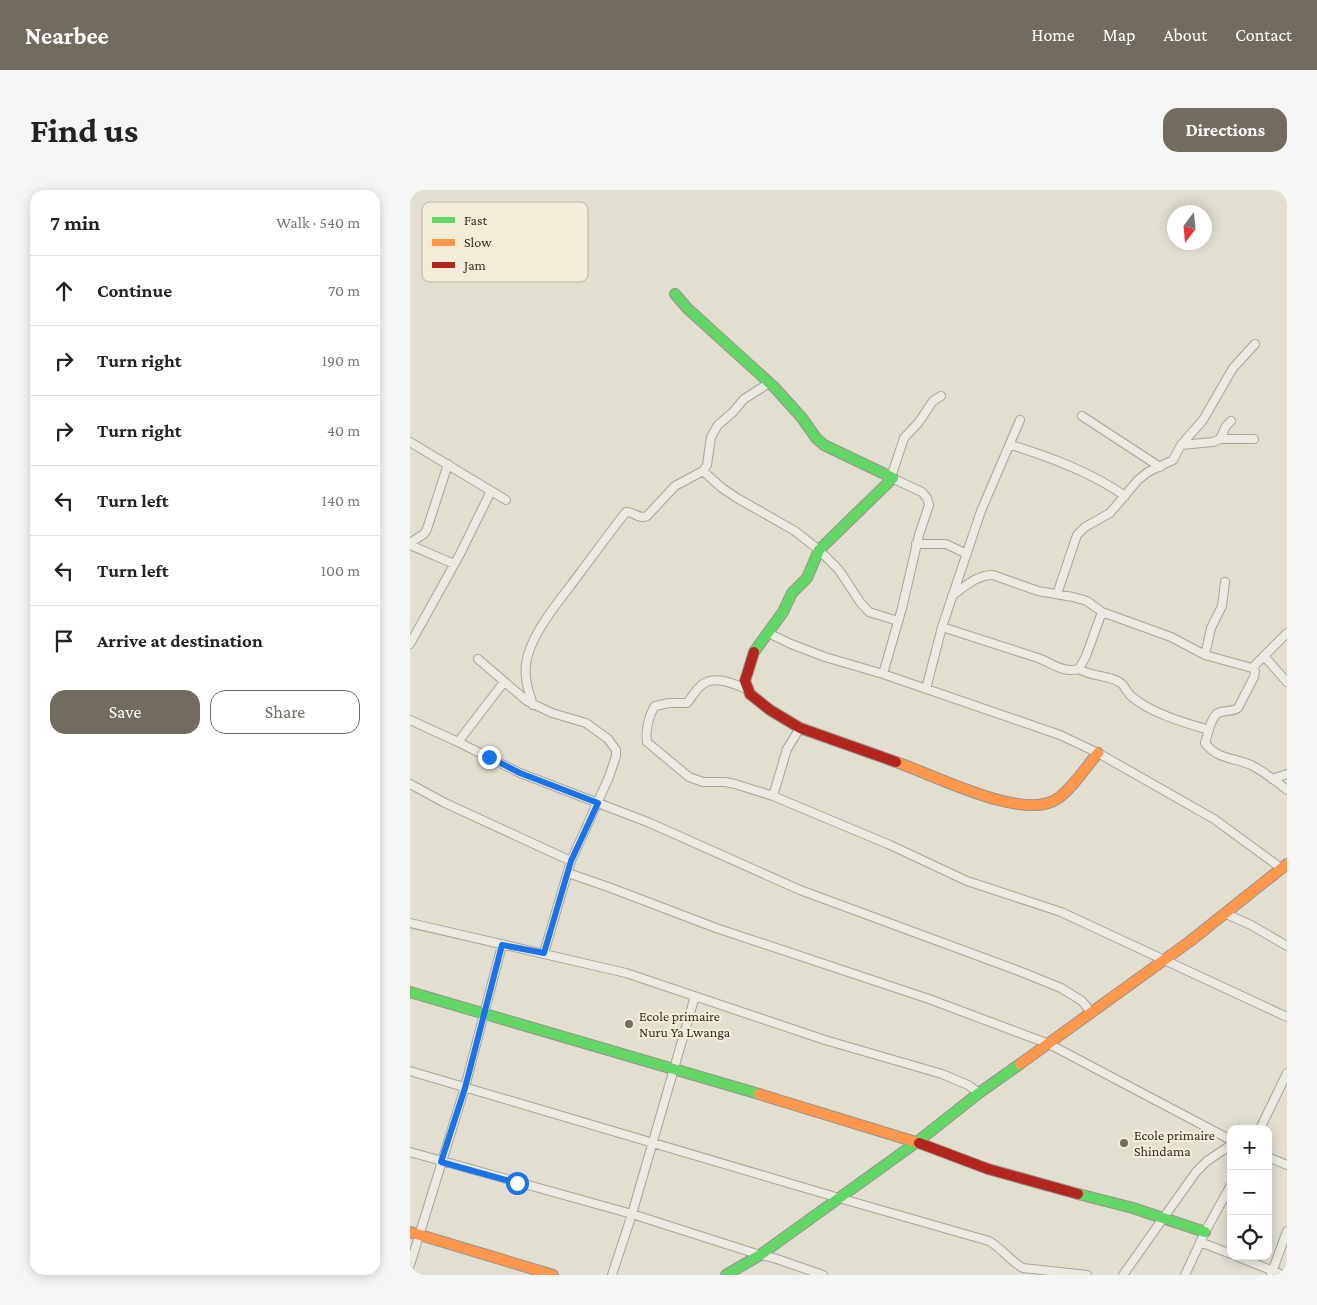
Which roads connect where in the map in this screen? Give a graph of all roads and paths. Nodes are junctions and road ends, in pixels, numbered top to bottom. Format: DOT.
graph roads {
  1 [pos="675,294"];
  2 [pos="1254,344"];
  3 [pos="769,382"];
  4 [pos="941,396"];
  5 [pos="1082,416"];
  6 [pos="1020,420"];
  7 [pos="1231,420"];
  8 [pos="1220,439"];
  9 [pos="1254,439"];
  10 [pos="410,442"];
  11 [pos="1011,445"];
  12 [pos="1181,445"];
  13 [pos="448,464"];
  14 [pos="1160,467"];
  15 [pos="703,470"];
  16 [pos="893,478"];
  17 [pos="491,491"];
  18 [pos="1125,496"];
  19 [pos="506,500"];
  20 [pos="410,544"];
  21 [pos="916,544"];
  22 [pos="819,550"];
  23 [pos="967,554"];
  24 [pos="454,564"];
  25 [pos="1224,582"];
  26 [pos="1057,594"];
  27 [pos="952,596"];
  28 [pos="1102,612"];
  29 [pos="898,621"];
  30 [pos="942,627"];
  31 [pos="413,628"];
  32 [pos="1287,633"];
  33 [pos="768,634"];
  34 [pos="410,644"];
  35 [pos="1205,655"];
  36 [pos="1264,656"];
  37 [pos="478,659"];
  38 [pos="1252,668"];
  39 [pos="1078,669"];
  40 [pos="884,674"];
  41 [pos="504,682"];
  42 [pos="1287,682"];
  43 [pos="746,689"];
  44 [pos="926,689"];
  45 [pos="533,705"];
  46 [pos="413,721"];
  47 [pos="800,728"];
  48 [pos="410,729"];
  49 [pos="1209,730"];
  50 [pos="458,742"];
  51 [pos="1098,753"];
  52 [pos="1287,774"];
  53 [pos="1272,779"];
  54 [pos="410,784"];
  55 [pos="1287,790"];
  56 [pos="773,796"];
  57 [pos="598,803"];
  58 [pos="571,861"];
  59 [pos="1284,866"];
  60 [pos="568,874"];
  61 [pos="1224,913"];
  62 [pos="410,923"];
  63 [pos="502,945"];
  64 [pos="1287,946"];
  65 [pos="544,953"];
  66 [pos="1164,960"];
  67 [pos="410,992"];
  68 [pos="695,996"];
  69 [pos="1091,1012"];
  70 [pos="484,1014"];
  71 [pos="1287,1017"];
  72 [pos="1050,1044"];
  73 [pos="673,1068"];
  74 [pos="410,1071"];
  75 [pos="1287,1073"];
  76 [pos="465,1088"];
  77 [pos="979,1094"];
  78 [pos="1262,1125"];
  79 [pos="1227,1138"];
  80 [pos="916,1142"];
  81 [pos="653,1143"];
  82 [pos="1227,1148"];
  83 [pos="410,1152"];
  84 [pos="1272,1160"];
  85 [pos="441,1162"];
  86 [pos="1287,1166"];
  87 [pos="1227,1192"];
  88 [pos="839,1198"];
  89 [pos="632,1214"];
  90 [pos="1163,1217"];
  91 [pos="1287,1231"];
  92 [pos="1205,1232"];
  93 [pos="414,1234"];
  94 [pos="1200,1242"];
  95 [pos="1227,1252"];
  96 [pos="760,1255"];
  97 [pos="1244,1260"];
  98 [pos="410,1265"];
  99 [pos="1272,1273"];
  100 [pos="553,1275"];
  101 [pos="612,1275"];
  102 [pos="726,1275"];
  103 [pos="823,1275"];
  104 [pos="1087,1275"];
  105 [pos="1123,1275"];
  106 [pos="1185,1275"];
  107 [pos="1283,1275"];
  1 -- 3 [label="street"];
  2 -- 12 [label="street"];
  3 -- 15 [label="street"];
  3 -- 16 [label="street"];
  4 -- 16 [label="street"];
  5 -- 14 [label="street"];
  6 -- 11 [label="street"];
  7 -- 8 [label="street"];
  8 -- 9 [label="street"];
  8 -- 12 [label="street"];
  10 -- 13 [label="street"];
  11 -- 18 [label="street"];
  11 -- 23 [label="street"];
  12 -- 14 [label="street"];
  13 -- 17 [label="street"];
  13 -- 20 [label="street"];
  14 -- 18 [label="street"];
  15 -- 22 [label="street"];
  15 -- 45 [label="street"];
  16 -- 21 [label="street"];
  16 -- 22 [label="street"];
  17 -- 19 [label="street"];
  17 -- 24 [label="street"];
  18 -- 26 [label="street"];
  20 -- 24 [label="street"];
  21 -- 23 [label="street"];
  21 -- 29 [label="street"];
  22 -- 29 [label="street"];
  22 -- 33 [label="street"];
  23 -- 27 [label="street"];
  24 -- 31 [label="street"];
  25 -- 35 [label="street"];
  26 -- 27 [label="street"];
  26 -- 28 [label="street"];
  27 -- 30 [label="street"];
  28 -- 35 [label="street"];
  28 -- 39 [label="street"];
  29 -- 40 [label="street"];
  30 -- 39 [label="street"];
  30 -- 44 [label="street"];
  31 -- 34 [label="street"];
  32 -- 36 [label="street"];
  33 -- 40 [label="street"];
  33 -- 43 [label="street"];
  35 -- 38 [label="street"];
  36 -- 38 [label="street"];
  36 -- 42 [label="street"];
  37 -- 41 [label="street"];
  38 -- 49 [label="street"];
  39 -- 49 [label="street"];
  40 -- 44 [label="street"];
  41 -- 45 [label="street"];
  41 -- 50 [label="street"];
  43 -- 47 [label="street"];
  43 -- 56 [label="street"];
  44 -- 51 [label="street"];
  45 -- 57 [label="street"];
  46 -- 48 [label="street"];
  46 -- 50 [label="street"];
  47 -- 51 [label="street"];
  47 -- 56 [label="street"];
  49 -- 53 [label="street"];
  50 -- 57 [label="street"];
  51 -- 59 [label="street"];
  52 -- 53 [label="street"];
  53 -- 55 [label="street"];
  54 -- 58 [label="street"];
  56 -- 66 [label="street"];
  57 -- 58 [label="street"];
  57 -- 69 [label="street"];
  58 -- 60 [label="street"];
  59 -- 61 [label="street"];
  60 -- 65 [label="street"];
  60 -- 72 [label="street"];
  61 -- 64 [label="street"];
  61 -- 66 [label="street"];
  62 -- 63 [label="street"];
  63 -- 65 [label="street"];
  63 -- 70 [label="street"];
  65 -- 68 [label="street"];
  66 -- 69 [label="street"];
  66 -- 71 [label="street"];
  67 -- 70 [label="street"];
  68 -- 73 [label="street"];
  68 -- 77 [label="street"];
  69 -- 72 [label="street"];
  70 -- 73 [label="street"];
  70 -- 76 [label="street"];
  72 -- 77 [label="street"];
  72 -- 79 [label="street"];
  73 -- 80 [label="street"];
  73 -- 81 [label="street"];
  74 -- 76 [label="street"];
  75 -- 78 [label="street"];
  76 -- 81 [label="street"];
  76 -- 85 [label="street"];
  77 -- 80 [label="street"];
  80 -- 88 [label="street"];
  80 -- 90 [label="street"];
  81 -- 88 [label="street"];
  81 -- 89 [label="street"];
  82 -- 90 [label="street"];
  83 -- 85 [label="street"];
  84 -- 86 [label="street"];
  85 -- 89 [label="street"];
  85 -- 93 [label="street"];
  87 -- 92 [label="street"];
  88 -- 96 [label="street"];
  88 -- 104 [label="street"];
  89 -- 96 [label="street"];
  89 -- 101 [label="street"];
  90 -- 92 [label="street"];
  90 -- 105 [label="street"];
  91 -- 99 [label="street"];
  92 -- 94 [label="street"];
  93 -- 98 [label="street"];
  93 -- 100 [label="street"];
  94 -- 95 [label="street"];
  94 -- 106 [label="street"];
  96 -- 102 [label="street"];
  96 -- 103 [label="street"];
  97 -- 99 [label="street"];
  99 -- 107 [label="street"];
}
